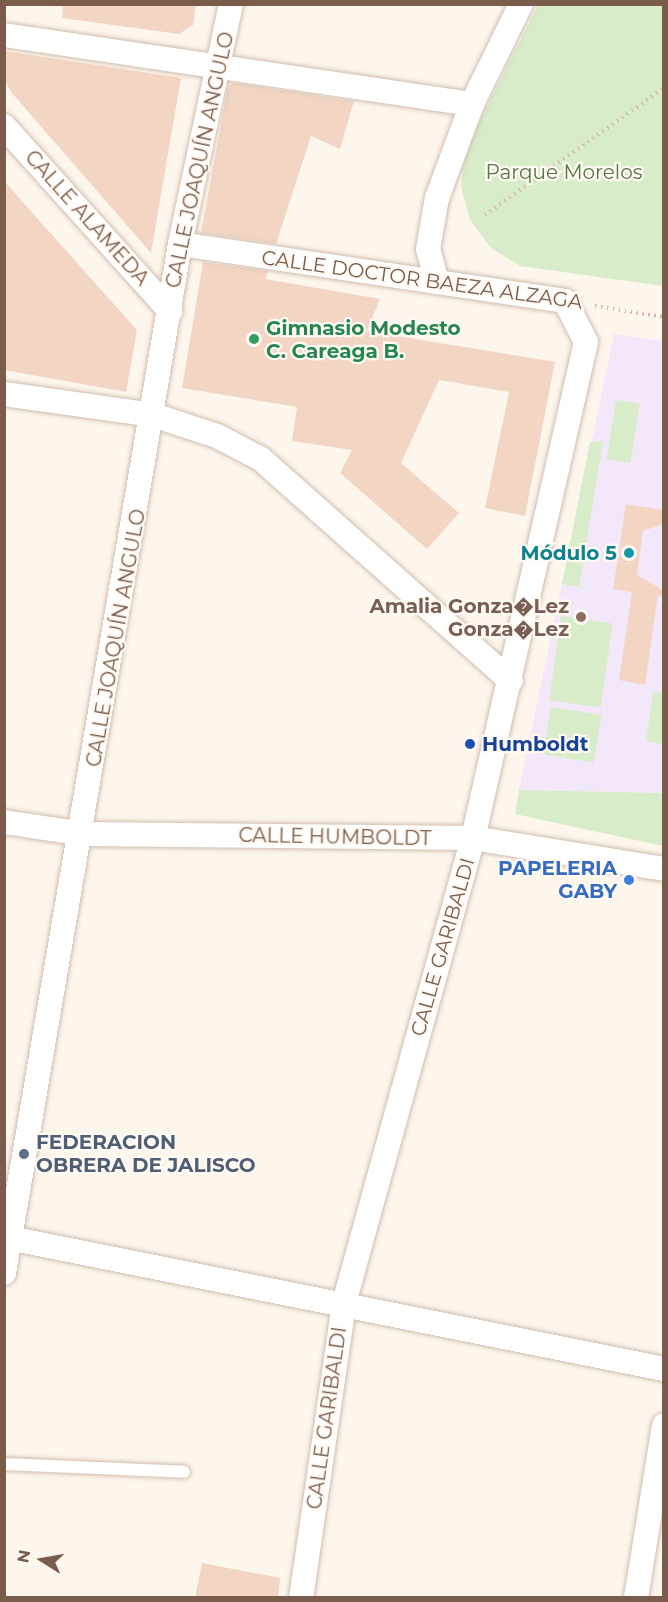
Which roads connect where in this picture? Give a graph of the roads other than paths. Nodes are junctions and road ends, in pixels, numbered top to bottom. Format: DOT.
graph roads {
  1 [pos="231,4"];
  2 [pos="521,4"];
  3 [pos="4,35"];
  4 [pos="220,68"];
  5 [pos="472,105"];
  6 [pos="4,126"];
  7 [pos="180,244"];
  8 [pos="437,282"];
  9 [pos="565,301"];
  10 [pos="170,311"];
  11 [pos="4,394"];
  12 [pos="153,415"];
  13 [pos="511,681"];
  14 [pos="4,822"];
  15 [pos="82,834"];
  16 [pos="473,838"];
  17 [pos="663,869"];
  18 [pos="8,1237"];
  19 [pos="4,1273"];
  20 [pos="344,1304"];
  21 [pos="663,1369"];
  22 [pos="663,1425"];
  23 [pos="4,1464"];
  24 [pos="184,1472"];
  25 [pos="300,1598"];
  26 [pos="636,1598"];
  1 -- 4 [label="street, CALLE JOAQUÍN ANGULO"];
  2 -- 5 [label="street"];
  3 -- 4 [label="street"];
  4 -- 5 [label="street"];
  4 -- 7 [label="street, CALLE JOAQUÍN ANGULO"];
  5 -- 8 [label="street"];
  6 -- 10 [label="street, CALLE ALAMEDA"];
  7 -- 8 [label="street, CALLE DOCTOR BAEZA ALZAGA"];
  7 -- 10 [label="street, CALLE JOAQUÍN ANGULO"];
  8 -- 9 [label="street, CALLE DOCTOR BAEZA ALZAGA"];
  9 -- 13 [label="street, CALLE GARIBALDI"];
  10 -- 12 [label="street, CALLE JOAQUÍN ANGULO"];
  11 -- 12 [label="street"];
  12 -- 13 [label="street"];
  12 -- 15 [label="street, CALLE JOAQUÍN ANGULO"];
  13 -- 16 [label="street, CALLE GARIBALDI"];
  14 -- 15 [label="street, CALLE HUMBOLDT"];
  15 -- 16 [label="street, CALLE HUMBOLDT"];
  15 -- 18 [label="street, CALLE JOAQUÍN ANGULO"];
  16 -- 17 [label="street, CALLE HUMBOLDT"];
  16 -- 20 [label="street, CALLE GARIBALDI"];
  18 -- 19 [label="street, CALLE JOAQUÍN ANGULO"];
  18 -- 20 [label="street"];
  20 -- 21 [label="street"];
  20 -- 25 [label="street, CALLE GARIBALDI"];
  22 -- 26 [label="street"];
  23 -- 24 [label="lane"];
}
